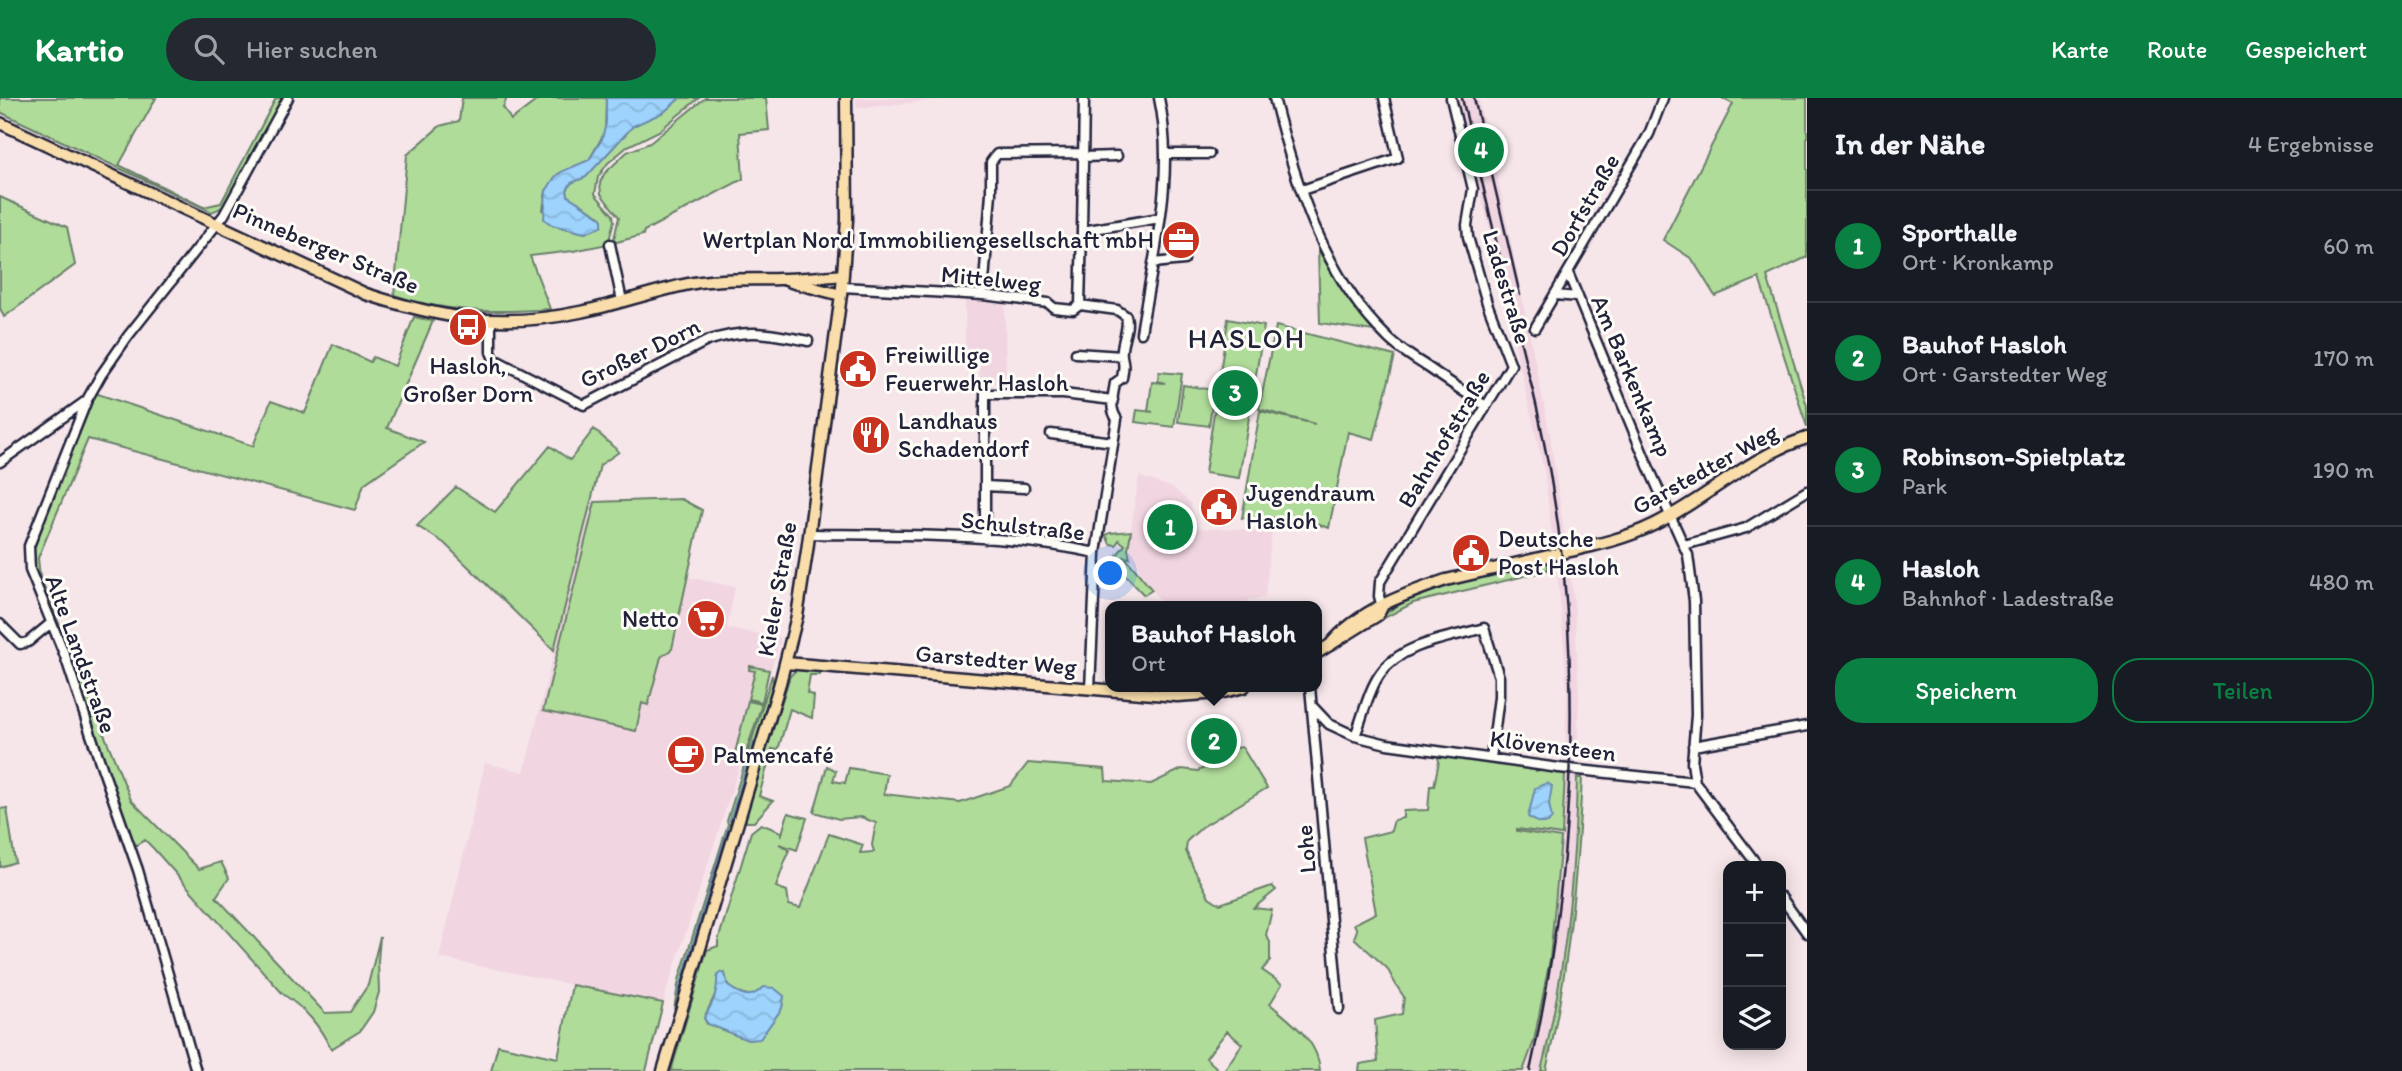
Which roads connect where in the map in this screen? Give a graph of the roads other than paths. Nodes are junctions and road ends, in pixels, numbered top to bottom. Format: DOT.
graph roads {
  1 [pos="288,98"];
  2 [pos="846,98"];
  3 [pos="1084,98"];
  4 [pos="1160,98"];
  5 [pos="1274,98"];
  6 [pos="1384,98"];
  7 [pos="1451,98"];
  8 [pos="1663,98"];
  9 [pos="0,123"];
  10 [pos="1166,154"];
  11 [pos="1209,154"];
  12 [pos="1082,155"];
  13 [pos="1117,156"];
  14 [pos="1302,190"];
  15 [pos="1160,218"];
  16 [pos="217,225"];
  17 [pos="1082,231"];
  18 [pos="610,244"];
  19 [pos="1184,260"];
  20 [pos="1153,264"];
  21 [pos="1568,273"];
  22 [pos="843,275"];
  23 [pos="779,279"];
  24 [pos="842,291"];
  25 [pos="983,295"];
  26 [pos="1555,295"];
  27 [pos="1578,297"];
  28 [pos="622,301"];
  29 [pos="1080,305"];
  30 [pos="1122,312"];
  31 [pos="1144,314"];
  32 [pos="491,321"];
  33 [pos="1127,322"];
  34 [pos="1535,328"];
  35 [pos="808,341"];
  36 [pos="1076,353"];
  37 [pos="1122,356"];
  38 [pos="1511,365"];
  39 [pos="87,400"];
  40 [pos="1113,400"];
  41 [pos="1486,406"];
  42 [pos="1051,434"];
  43 [pos="1807,438"];
  44 [pos="1113,442"];
  45 [pos="0,462"];
  46 [pos="985,486"];
  47 [pos="1024,488"];
  48 [pos="1807,491"];
  49 [pos="1670,516"];
  50 [pos="809,534"];
  51 [pos="985,539"];
  52 [pos="1684,545"];
  53 [pos="1096,552"];
  54 [pos="1382,607"];
  55 [pos="51,623"];
  56 [pos="0,624"];
  57 [pos="1322,650"];
  58 [pos="786,663"];
  59 [pos="1090,689"];
  60 [pos="1105,690"];
  61 [pos="1127,692"];
  62 [pos="1224,692"];
  63 [pos="1310,692"];
  64 [pos="1312,707"];
  65 [pos="1807,726"];
  66 [pos="1355,736"];
  67 [pos="1693,746"];
  68 [pos="1491,758"];
  69 [pos="1695,782"];
  70 [pos="1754,861"];
  71 [pos="1786,904"];
  72 [pos="1807,933"];
  73 [pos="1339,1009"];
  74 [pos="196,1071"];
  75 [pos="663,1071"];
  1 -- 16 [label="street, Alte Landstraße"];
  2 -- 22 [label="main road, Kieler Straße"];
  3 -- 12 [label="street"];
  4 -- 10 [label="street"];
  5 -- 14 [label="street"];
  6 -- 14 [label="street"];
  7 -- 38 [label="street, Ladestraße"];
  8 -- 21 [label="street, Dorfstraße"];
  9 -- 16 [label="main road, Pinneberger Straße"];
  10 -- 11 [label="street"];
  10 -- 15 [label="street"];
  12 -- 13 [label="street"];
  12 -- 17 [label="street"];
  12 -- 25 [label="street"];
  14 -- 41 [label="street"];
  15 -- 17 [label="street"];
  15 -- 20 [label="street"];
  16 -- 32 [label="main road, Pinneberger Straße"];
  16 -- 39 [label="street, Alte Landstraße"];
  17 -- 29 [label="street"];
  18 -- 28 [label="street"];
  19 -- 20 [label="street"];
  20 -- 31 [label="street"];
  21 -- 26 [label="street, Dorfstraße"];
  21 -- 27 [label="street, Am Barkenkamp"];
  22 -- 23 [label="main road, Pinneberger Straße"];
  22 -- 24 [label="main road, Kieler Straße"];
  23 -- 24 [label="main road, Pinneberger Straße"];
  23 -- 28 [label="main road, Pinneberger Straße"];
  24 -- 25 [label="street, Mittelweg"];
  24 -- 50 [label="main road, Kieler Straße"];
  25 -- 29 [label="street, Mittelweg"];
  26 -- 27 [label="street"];
  26 -- 34 [label="street, Dorfstraße"];
  27 -- 49 [label="street, Am Barkenkamp"];
  28 -- 32 [label="main road, Pinneberger Straße"];
  29 -- 30 [label="street, Mittelweg"];
  30 -- 31 [label="street, Mittelweg"];
  30 -- 33 [label="street"];
  31 -- 33 [label="street"];
  32 -- 35 [label="street, Großer Dorn"];
  33 -- 37 [label="street"];
  36 -- 37 [label="street"];
  37 -- 40 [label="street"];
  38 -- 41 [label="street, Bahnhofstraße"];
  39 -- 45 [label="street"];
  39 -- 55 [label="street, Alte Landstraße"];
  40 -- 44 [label="street"];
  40 -- 46 [label="street"];
  41 -- 54 [label="street, Bahnhofstraße"];
  42 -- 44 [label="street"];
  43 -- 49 [label="main road, Garstedter Weg"];
  44 -- 53 [label="street"];
  46 -- 47 [label="street"];
  46 -- 51 [label="street"];
  48 -- 52 [label="street"];
  49 -- 52 [label="street, Am Barkenkamp"];
  49 -- 54 [label="main road, Garstedter Weg"];
  50 -- 51 [label="street, Schulstraße"];
  50 -- 58 [label="main road, Kieler Straße"];
  51 -- 53 [label="street, Schulstraße"];
  52 -- 67 [label="street, Am Barkenkamp"];
  53 -- 59 [label="street, Schulstraße"];
  54 -- 57 [label="main road, Garstedter Weg"];
  55 -- 56 [label="street"];
  55 -- 74 [label="street, Alte Landstraße"];
  58 -- 59 [label="main road, Garstedter Weg"];
  58 -- 75 [label="main road, Kieler Straße"];
  59 -- 60 [label="main road, Garstedter Weg"];
  61 -- 62 [label="main road, Garstedter Weg"];
  63 -- 64 [label="street, Lohe"];
  64 -- 66 [label="street, Klövensteen"];
  64 -- 73 [label="street, Lohe"];
  65 -- 67 [label="street"];
  66 -- 68 [label="street, Klövensteen"];
  66 -- 68 [label="street"];
  67 -- 69 [label="street, Am Barkenkamp"];
  68 -- 69 [label="street, Klövensteen"];
  69 -- 70 [label="street"];
  71 -- 72 [label="street"];
}
